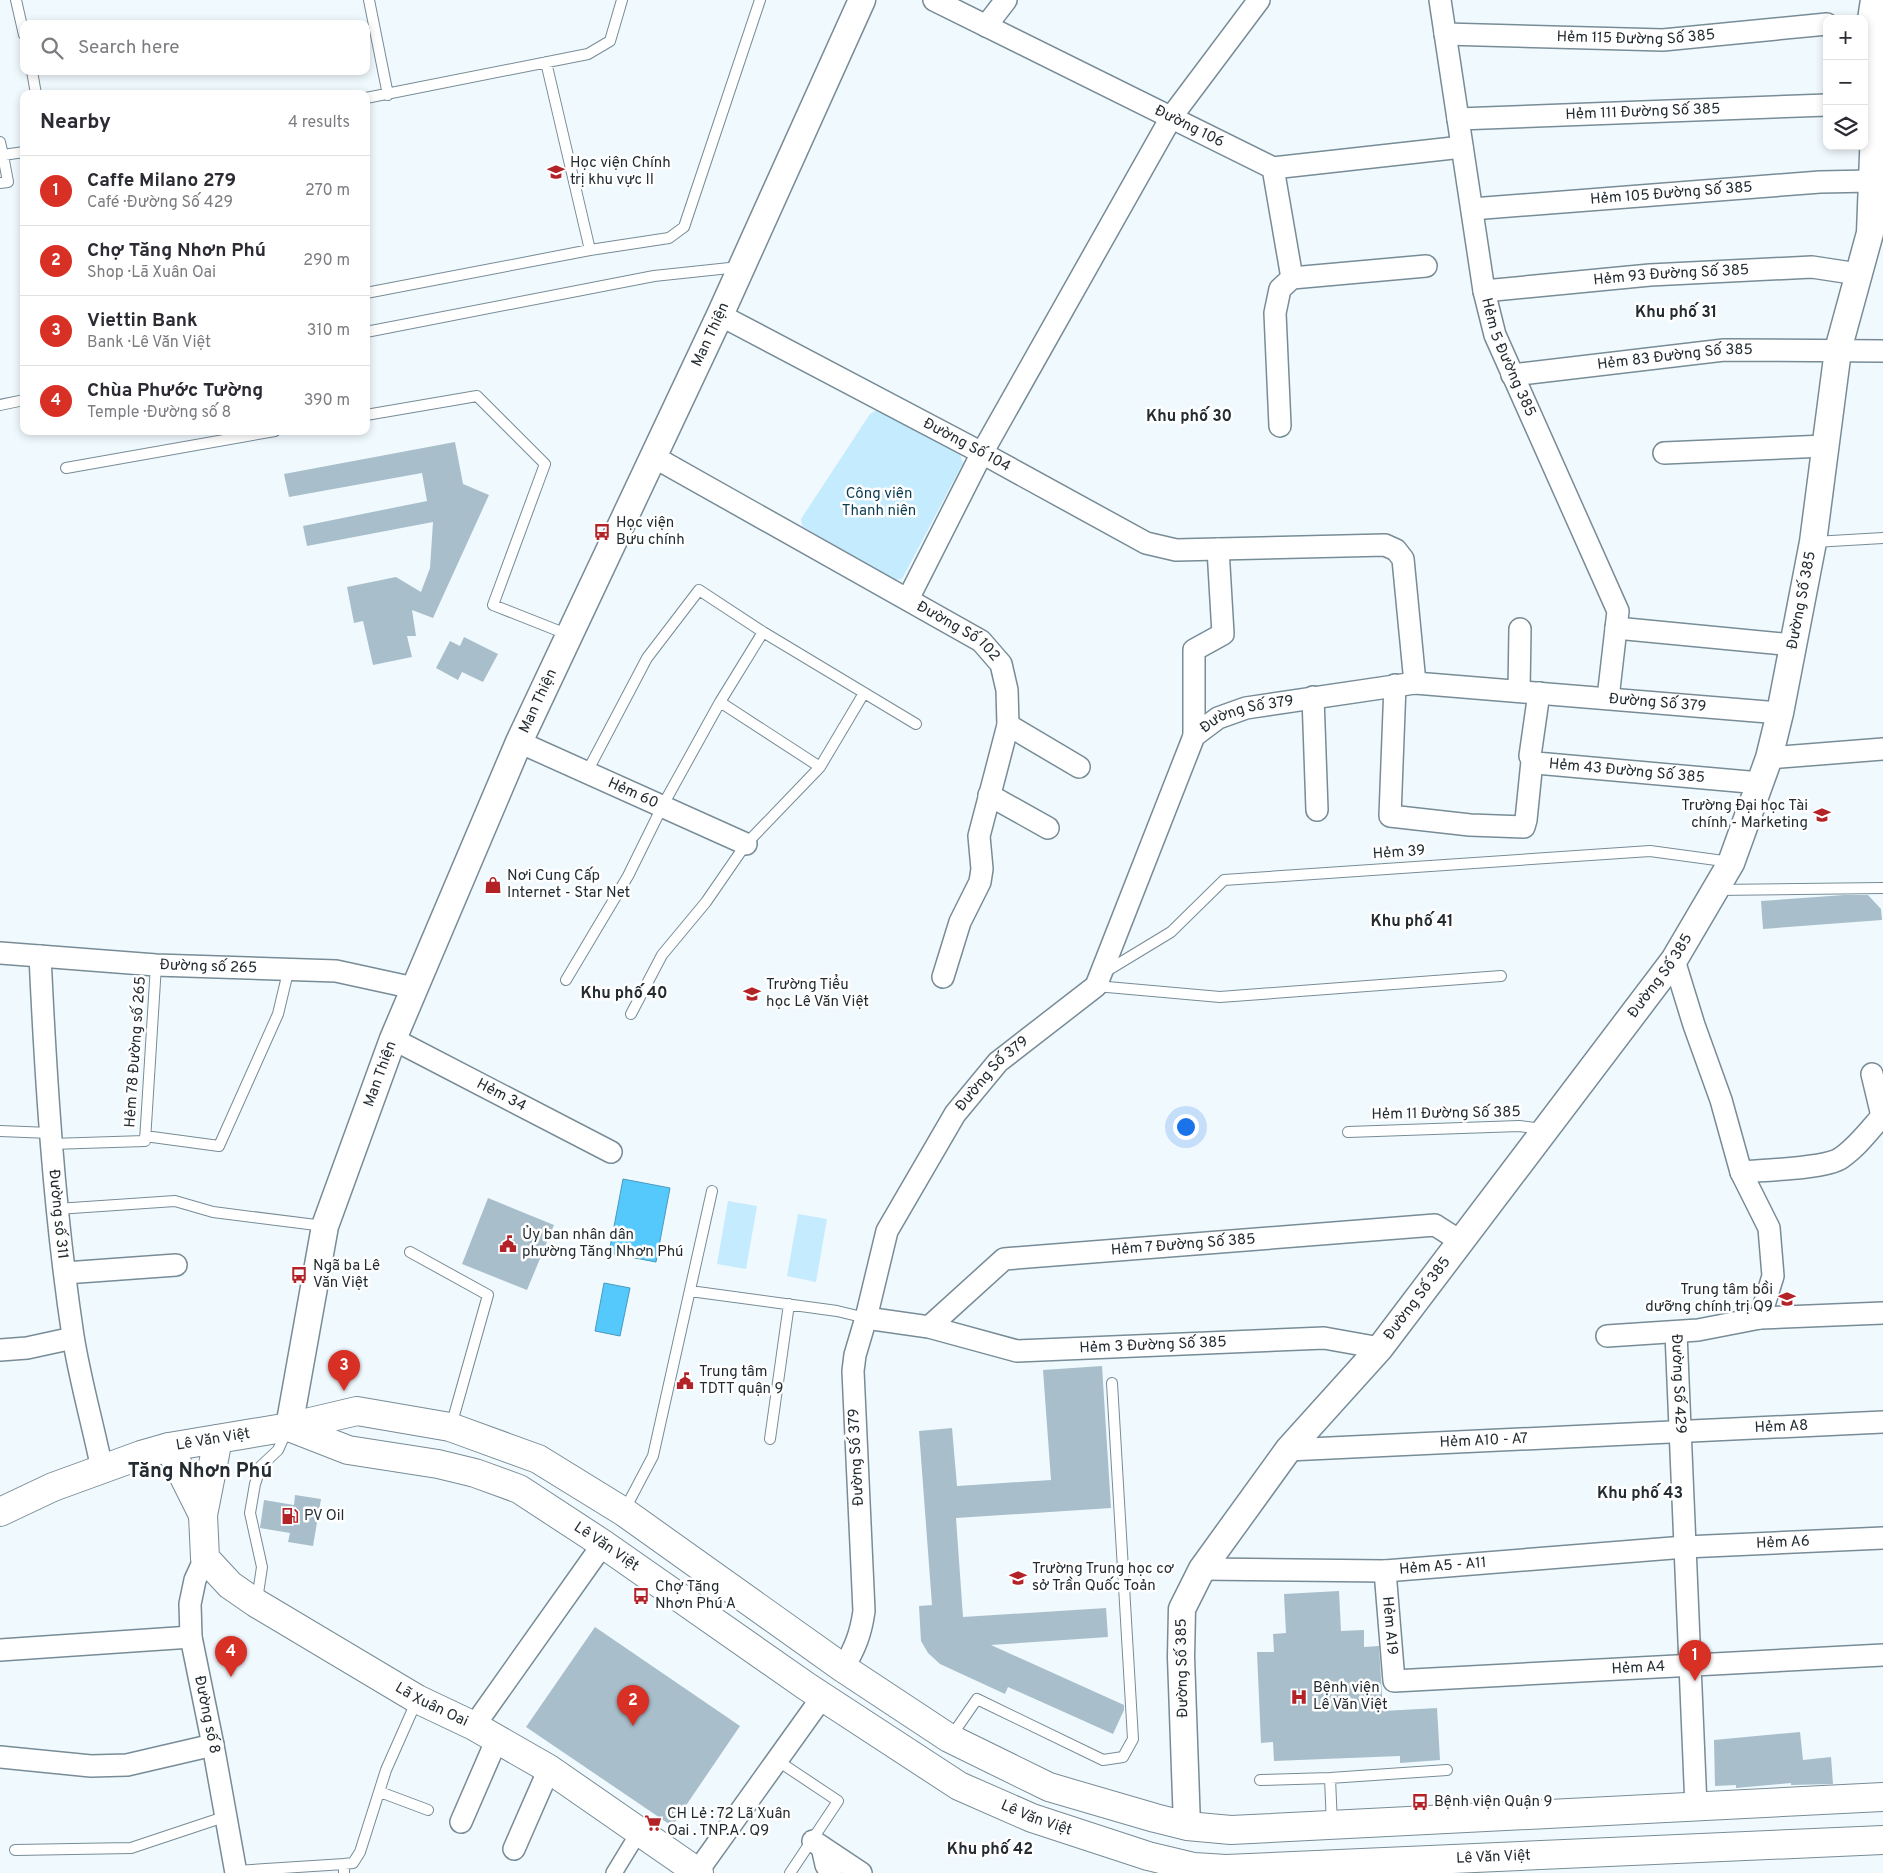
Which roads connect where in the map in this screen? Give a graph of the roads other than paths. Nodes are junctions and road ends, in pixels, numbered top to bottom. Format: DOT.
graph roads {
  1 [pos="16,0"];
  2 [pos="368,0"];
  3 [pos="622,0"];
  4 [pos="760,0"];
  5 [pos="862,0"];
  6 [pos="934,0"];
  7 [pos="1006,0"];
  8 [pos="1259,0"];
  9 [pos="1440,0"];
  10 [pos="1870,14"];
  11 [pos="21,20"];
  12 [pos="1823,24"];
  13 [pos="986,26"];
  14 [pos="1445,34"];
  15 [pos="546,62"];
  16 [pos="33,75"];
  17 [pos="35,90"];
  18 [pos="388,95"];
  19 [pos="370,97"];
  20 [pos="1870,103"];
  21 [pos="1823,105"];
  22 [pos="1172,116"];
  23 [pos="1458,119"];
  24 [pos="0,142"];
  25 [pos="1462,147"];
  26 [pos="20,153"];
  27 [pos="3,155"];
  28 [pos="1273,168"];
  29 [pos="1872,181"];
  30 [pos="0,183"];
  31 [pos="1472,209"];
  32 [pos="1876,234"];
  33 [pos="590,250"];
  34 [pos="1426,266"];
  35 [pos="741,267"];
  36 [pos="1858,274"];
  37 [pos="1292,278"];
  38 [pos="1484,291"];
  39 [pos="370,292"];
  40 [pos="720,315"];
  41 [pos="370,331"];
  42 [pos="1838,350"];
  43 [pos="1883,351"];
  44 [pos="1512,375"];
  45 [pos="20,401"];
  46 [pos="0,405"];
  47 [pos="370,414"];
  48 [pos="1280,426"];
  49 [pos="252,435"];
  50 [pos="1825,446"];
  51 [pos="982,453"];
  52 [pos="1664,454"];
  53 [pos="654,457"];
  54 [pos="66,468"];
  55 [pos="1883,538"];
  56 [pos="1813,542"];
  57 [pos="1218,549"];
  58 [pos="908,599"];
  59 [pos="1616,628"];
  60 [pos="1520,629"];
  61 [pos="763,632"];
  62 [pos="570,636"];
  63 [pos="1793,645"];
  64 [pos="1405,684"];
  65 [pos="1529,692"];
  66 [pos="864,693"];
  67 [pos="1313,697"];
  68 [pos="1608,698"];
  69 [pos="720,702"];
  70 [pos="1780,713"];
  71 [pos="916,724"];
  72 [pos="1008,725"];
  73 [pos="1194,736"];
  74 [pos="520,742"];
  75 [pos="1883,749"];
  76 [pos="1769,758"];
  77 [pos="1532,760"];
  78 [pos="820,767"];
  79 [pos="1079,767"];
  80 [pos="587,772"];
  81 [pos="1760,783"];
  82 [pos="989,796"];
  83 [pos="663,805"];
  84 [pos="1317,810"];
  85 [pos="1048,828"];
  86 [pos="746,844"];
  87 [pos="1731,862"];
  88 [pos="1883,888"];
  89 [pos="1716,890"];
  90 [pos="0,953"];
  91 [pos="40,956"];
  92 [pos="1674,960"];
  93 [pos="156,965"];
  94 [pos="289,968"];
  95 [pos="1501,976"];
  96 [pos="943,977"];
  97 [pos="566,980"];
  98 [pos="1099,980"];
  99 [pos="414,988"];
  100 [pos="631,1014"];
  101 [pos="393,1039"];
  102 [pos="1872,1074"];
  103 [pos="1544,1129"];
  104 [pos="0,1131"];
  105 [pos="1348,1132"];
  106 [pos="50,1138"];
  107 [pos="145,1138"];
  108 [pos="611,1152"];
  109 [pos="1741,1172"];
  110 [pos="712,1191"];
  111 [pos="57,1209"];
  112 [pos="325,1226"];
  113 [pos="1460,1241"];
  114 [pos="410,1252"];
  115 [pos="176,1264"];
  116 [pos="65,1273"];
  117 [pos="690,1291"];
  118 [pos="789,1304"];
  119 [pos="1883,1313"];
  120 [pos="866,1318"];
  121 [pos="1760,1318"];
  122 [pos="929,1327"];
  123 [pos="1676,1333"];
  124 [pos="1607,1336"];
  125 [pos="73,1338"];
  126 [pos="1380,1348"];
  127 [pos="0,1350"];
  128 [pos="1112,1383"];
  129 [pos="1883,1422"];
  130 [pos="289,1427"];
  131 [pos="450,1427"];
  132 [pos="1679,1431"];
  133 [pos="218,1439"];
  134 [pos="770,1439"];
  135 [pos="169,1447"];
  136 [pos="1288,1450"];
  137 [pos="102,1469"];
  138 [pos="0,1512"];
  139 [pos="624,1512"];
  140 [pos="203,1515"];
  141 [pos="1883,1538"];
  142 [pos="603,1544"];
  143 [pos="1684,1547"];
  144 [pos="205,1558"];
  145 [pos="1202,1569"];
  146 [pos="1385,1571"];
  147 [pos="256,1604"];
  148 [pos="191,1637"];
  149 [pos="0,1650"];
  150 [pos="1883,1655"];
  151 [pos="1690,1665"];
  152 [pos="843,1668"];
  153 [pos="1394,1681"];
  154 [pos="823,1696"];
  155 [pos="417,1699"];
  156 [pos="474,1726"];
  157 [pos="949,1738"];
  158 [pos="497,1739"];
  159 [pos="214,1745"];
  160 [pos="0,1757"];
  161 [pos="778,1761"];
  162 [pos="549,1769"];
  163 [pos="1448,1770"];
  164 [pos="1330,1778"];
  165 [pos="1260,1780"];
  166 [pos="380,1792"];
  167 [pos="1883,1798"];
  168 [pos="1696,1807"];
  169 [pos="428,1810"];
  170 [pos="227,1816"];
  171 [pos="461,1822"];
  172 [pos="1187,1826"];
  173 [pos="1332,1826"];
  174 [pos="639,1832"];
  175 [pos="1883,1840"];
  176 [pos="818,1844"];
  177 [pos="514,1849"];
  178 [pos="15,1850"];
  179 [pos="1699,1850"];
  180 [pos="344,1869"];
  181 [pos="1195,1870"];
  182 [pos="236,1872"];
  183 [pos="698,1872"];
  184 [pos="614,1873"];
  185 [pos="790,1873"];
  186 [pos="831,1873"];
  187 [pos="861,1873"];
  1 -- 11 [label="lane"];
  2 -- 18 [label="lane"];
  3 -- 15 [label="lane"];
  4 -- 33 [label="lane"];
  5 -- 35 [label="street, Man Thiện"];
  6 -- 13 [label="street, Đường 106"];
  7 -- 13 [label="street"];
  8 -- 22 [label="street"];
  9 -- 14 [label="street, Hẻm 5 Đường 385"];
  10 -- 20 [label="street, Đường Số 385"];
  12 -- 14 [label="street, Hẻm 115 Đường Số 385"];
  13 -- 22 [label="street, Đường 106"];
  14 -- 23 [label="street, Hẻm 5 Đường 385"];
  15 -- 18 [label="lane"];
  15 -- 33 [label="lane"];
  16 -- 17 [label="lane"];
  18 -- 19 [label="lane"];
  20 -- 29 [label="street, Đường Số 385"];
  21 -- 23 [label="street, Hẻm 111 Đường Số 385"];
  22 -- 28 [label="street, Đường 106"];
  22 -- 51 [label="street"];
  23 -- 25 [label="street, Hẻm 5 Đường 385"];
  24 -- 27 [label="lane"];
  25 -- 28 [label="street"];
  25 -- 31 [label="street, Hẻm 5 Đường 385"];
  26 -- 27 [label="lane"];
  27 -- 30 [label="lane"];
  28 -- 37 [label="street"];
  29 -- 31 [label="street, Hẻm 105 Đường Số 385"];
  29 -- 32 [label="street, Đường Số 385"];
  31 -- 38 [label="street, Hẻm 5 Đường 385"];
  32 -- 36 [label="street, Đường Số 385"];
  33 -- 39 [label="lane"];
  34 -- 37 [label="street"];
  35 -- 40 [label="street, Man Thiện"];
  35 -- 41 [label="lane"];
  36 -- 38 [label="street, Hẻm 93 Đường Số 385"];
  36 -- 42 [label="street, Đường Số 385"];
  37 -- 48 [label="street"];
  38 -- 44 [label="street, Hẻm 5 Đường 385"];
  40 -- 51 [label="street, Đường Số 104"];
  40 -- 53 [label="street, Man Thiện"];
  42 -- 43 [label="street, Hẻm 83 Đường Số 385"];
  42 -- 44 [label="street, Hẻm 83 Đường Số 385"];
  42 -- 50 [label="street, Đường Số 385"];
  44 -- 59 [label="street, Hẻm 5 Đường 385"];
  45 -- 46 [label="lane"];
  47 -- 62 [label="lane"];
  49 -- 54 [label="lane"];
  50 -- 52 [label="street"];
  50 -- 56 [label="street, Đường Số 385"];
  51 -- 57 [label="street, Đường Số 104"];
  51 -- 58 [label="street"];
  53 -- 58 [label="street, Đường Số 102"];
  53 -- 62 [label="street, Man Thiện"];
  55 -- 56 [label="lane"];
  56 -- 63 [label="street, Đường Số 385"];
  57 -- 64 [label="street"];
  57 -- 73 [label="street"];
  58 -- 72 [label="street, Đường Số 102"];
  59 -- 63 [label="street"];
  59 -- 68 [label="street, Hẻm 5 Đường 385"];
  60 -- 65 [label="street, Hẻm 43 Đường Số 385"];
  61 -- 66 [label="lane"];
  61 -- 69 [label="lane"];
  61 -- 80 [label="lane"];
  62 -- 74 [label="street, Man Thiện"];
  63 -- 70 [label="street, Đường Số 385"];
  64 -- 65 [label="street, Đường Số 379"];
  64 -- 67 [label="street, Đường Số 379"];
  64 -- 77 [label="street"];
  65 -- 68 [label="street, Đường Số 379"];
  65 -- 77 [label="street, Hẻm 43 Đường Số 385"];
  66 -- 71 [label="lane"];
  66 -- 78 [label="lane"];
  67 -- 73 [label="street, Đường Số 379"];
  67 -- 84 [label="street"];
  68 -- 70 [label="street, Đường Số 379"];
  69 -- 78 [label="lane"];
  69 -- 83 [label="lane"];
  70 -- 76 [label="street, Đường Số 385"];
  72 -- 79 [label="street"];
  72 -- 82 [label="street, Đường Số 102"];
  73 -- 98 [label="street, Đường Số 379"];
  74 -- 80 [label="street, Hẻm 60"];
  74 -- 99 [label="street, Man Thiện"];
  75 -- 76 [label="street"];
  76 -- 81 [label="street, Đường Số 385"];
  77 -- 81 [label="street, Hẻm 43 Đường Số 385"];
  78 -- 86 [label="lane"];
  80 -- 83 [label="street, Hẻm 60"];
  81 -- 87 [label="street, Đường Số 385"];
  82 -- 85 [label="street"];
  82 -- 96 [label="street, Đường Số 102"];
  83 -- 86 [label="street, Hẻm 60"];
  83 -- 97 [label="lane"];
  86 -- 100 [label="lane"];
  87 -- 89 [label="street, Đường Số 385"];
  87 -- 98 [label="lane, Hẻm 39"];
  88 -- 89 [label="lane"];
  89 -- 92 [label="street, Đường Số 385"];
  90 -- 91 [label="street, Đường số 265"];
  91 -- 93 [label="street, Đường số 265"];
  91 -- 106 [label="street, Đường số 311"];
  92 -- 103 [label="street, Đường Số 385"];
  92 -- 109 [label="street"];
  93 -- 94 [label="street, Đường số 265"];
  93 -- 107 [label="lane, Hẻm 78 Đường số 265"];
  94 -- 99 [label="street, Đường số 265"];
  94 -- 107 [label="lane"];
  95 -- 98 [label="lane"];
  98 -- 120 [label="street, Đường Số 379"];
  99 -- 101 [label="street, Man Thiện"];
  101 -- 108 [label="street, Hẻm 34"];
  101 -- 112 [label="street, Man Thiện"];
  102 -- 109 [label="street"];
  103 -- 105 [label="lane, Hẻm 11 Đường Số 385"];
  103 -- 113 [label="street, Đường Số 385"];
  104 -- 106 [label="lane"];
  106 -- 107 [label="lane"];
  106 -- 111 [label="street, Đường số 311"];
  109 -- 121 [label="street"];
  110 -- 117 [label="lane"];
  111 -- 112 [label="lane"];
  111 -- 116 [label="street, Đường số 311"];
  112 -- 130 [label="street, Man Thiện"];
  113 -- 122 [label="street, Hẻm 7 Đường Số 385"];
  113 -- 126 [label="street, Đường Số 385"];
  114 -- 131 [label="lane"];
  115 -- 116 [label="street"];
  116 -- 125 [label="street, Đường số 311"];
  117 -- 118 [label="lane"];
  117 -- 139 [label="lane"];
  118 -- 120 [label="lane"];
  118 -- 134 [label="lane"];
  119 -- 121 [label="street, Đường Số 429"];
  120 -- 122 [label="street, Hẻm 3 Đường Số 385"];
  120 -- 152 [label="street, Đường Số 379"];
  121 -- 123 [label="street, Đường Số 429"];
  122 -- 126 [label="street, Hẻm 3 Đường Số 385"];
  123 -- 124 [label="street"];
  123 -- 132 [label="street, Đường Số 429"];
  125 -- 127 [label="street"];
  125 -- 137 [label="street, Đường số 311"];
  126 -- 136 [label="street, Đường Số 385"];
  128 -- 157 [label="lane"];
  129 -- 132 [label="street, Hẻm A8"];
  130 -- 131 [label="main road, Lê Văn Việt"];
  130 -- 133 [label="main road, Lê Văn Việt"];
  130 -- 142 [label="main road, Lê Văn Việt"];
  130 -- 147 [label="lane"];
  131 -- 139 [label="main road, Lê Văn Việt"];
  132 -- 136 [label="street, Hẻm A10 - A7"];
  132 -- 143 [label="street, Đường Số 429"];
  133 -- 135 [label="main road, Lê Văn Việt"];
  133 -- 140 [label="main road"];
  135 -- 137 [label="main road, Lê Văn Việt"];
  135 -- 140 [label="main road"];
  136 -- 145 [label="street, Đường Số 385"];
  137 -- 138 [label="main road, Lê Văn Việt"];
  139 -- 142 [label="main road"];
  139 -- 152 [label="main road, Lê Văn Việt"];
  140 -- 144 [label="main road"];
  141 -- 143 [label="street, Hẻm A6"];
  142 -- 154 [label="main road, Lê Văn Việt"];
  142 -- 156 [label="street"];
  143 -- 146 [label="street, Hẻm A5 - A11"];
  143 -- 151 [label="street, Đường Số 429"];
  144 -- 147 [label="main road, Lã Xuân Oai"];
  144 -- 148 [label="street, Đường số 8"];
  145 -- 146 [label="street, Hẻm A5 - A11"];
  145 -- 172 [label="street, Đường Số 385"];
  146 -- 153 [label="street, Hẻm A19"];
  147 -- 155 [label="main road, Lã Xuân Oai"];
  148 -- 149 [label="street"];
  148 -- 159 [label="street, Đường số 8"];
  150 -- 151 [label="street, Hẻm A4"];
  151 -- 153 [label="street, Hẻm A4"];
  151 -- 168 [label="street, Đường Số 429"];
  152 -- 154 [label="main road"];
  152 -- 157 [label="main road, Lê Văn Việt"];
  154 -- 161 [label="street"];
  154 -- 181 [label="main road, Lê Văn Việt"];
  155 -- 156 [label="main road, Lã Xuân Oai"];
  155 -- 166 [label="lane"];
  156 -- 158 [label="main road, Lã Xuân Oai"];
  157 -- 172 [label="main road, Lê Văn Việt"];
  158 -- 162 [label="main road, Lã Xuân Oai"];
  158 -- 171 [label="street"];
  159 -- 160 [label="street"];
  159 -- 170 [label="street, Đường số 8"];
  161 -- 176 [label="lane"];
  161 -- 183 [label="street"];
  162 -- 174 [label="main road, Lã Xuân Oai"];
  162 -- 177 [label="street"];
  163 -- 164 [label="lane"];
  164 -- 165 [label="lane"];
  164 -- 173 [label="lane"];
  166 -- 169 [label="lane"];
  166 -- 180 [label="lane"];
  167 -- 168 [label="main road, Lê Văn Việt"];
  168 -- 173 [label="main road, Lê Văn Việt"];
  168 -- 179 [label="main road"];
  170 -- 178 [label="lane"];
  170 -- 182 [label="street, Đường số 8"];
  172 -- 173 [label="main road, Lê Văn Việt"];
  172 -- 181 [label="main road"];
  174 -- 183 [label="main road, Lã Xuân Oai"];
  174 -- 184 [label="street"];
  175 -- 179 [label="main road, Lê Văn Việt"];
  176 -- 185 [label="lane"];
  176 -- 186 [label="street"];
  176 -- 187 [label="street"];
  179 -- 181 [label="main road, Lê Văn Việt"];
  180 -- 182 [label="lane"];
}
